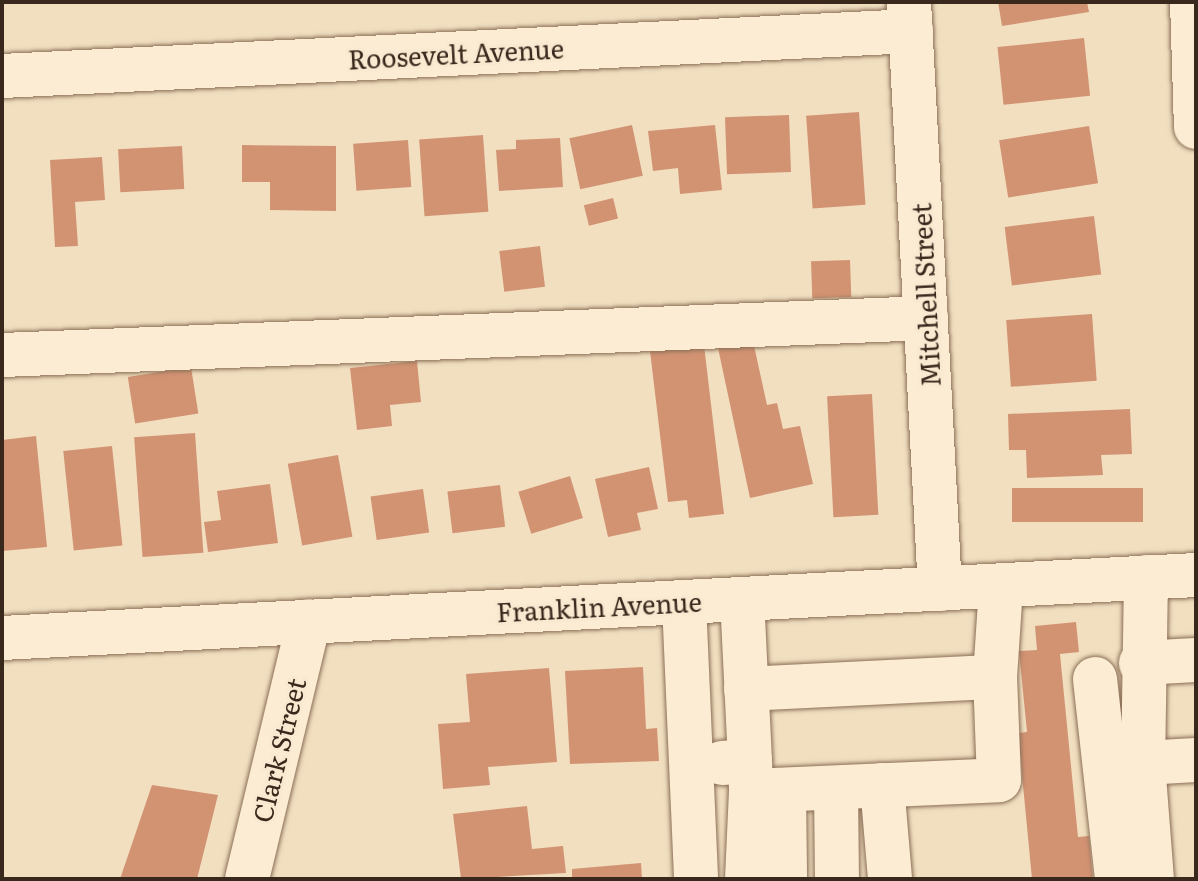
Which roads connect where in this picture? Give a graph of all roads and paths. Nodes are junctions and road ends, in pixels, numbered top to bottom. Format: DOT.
graph roads {
  1 [pos="1192,2"];
  2 [pos="910,16"];
  3 [pos="2,76"];
  4 [pos="1196,127"];
  5 [pos="926,318"];
  6 [pos="2,355"];
  7 [pos="1196,575"];
  8 [pos="1146,577"];
  9 [pos="1001,586"];
  10 [pos="940,589"];
  11 [pos="742,599"];
  12 [pos="684,602"];
  13 [pos="309,621"];
  14 [pos="2,638"];
  15 [pos="1168,661"];
  16 [pos="995,677"];
  17 [pos="1095,679"];
  18 [pos="746,689"];
  19 [pos="1170,761"];
  20 [pos="691,766"];
  21 [pos="762,781"];
  22 [pos="882,785"];
  23 [pos="836,788"];
  24 [pos="247,879"];
  25 [pos="696,879"];
  26 [pos="747,879"];
  27 [pos="785,879"];
  28 [pos="837,879"];
  29 [pos="890,879"];
  30 [pos="1117,879"];
  31 [pos="1152,879"];
  1 -- 4 [label="street"];
  2 -- 3 [label="street, Roosevelt Avenue"];
  2 -- 5 [label="street, Mitchell Street"];
  5 -- 6 [label="street"];
  5 -- 10 [label="street, Mitchell Street"];
  7 -- 8 [label="street, Franklin Avenue"];
  8 -- 9 [label="street, Franklin Avenue"];
  8 -- 15 [label="street"];
  9 -- 10 [label="street, Franklin Avenue"];
  9 -- 16 [label="street"];
  10 -- 11 [label="street, Franklin Avenue"];
  11 -- 12 [label="street, Franklin Avenue"];
  11 -- 18 [label="street"];
  12 -- 13 [label="street, Franklin Avenue"];
  12 -- 20 [label="street"];
  13 -- 14 [label="street, Franklin Avenue"];
  13 -- 24 [label="street, Clark Street"];
  15 -- 19 [label="street"];
  16 -- 18 [label="street"];
  16 -- 22 [label="street"];
  17 -- 30 [label="street"];
  18 -- 21 [label="street"];
  19 -- 31 [label="street"];
  20 -- 21 [label="street"];
  20 -- 25 [label="street"];
  21 -- 23 [label="street"];
  21 -- 26 [label="street"];
  21 -- 27 [label="street"];
  22 -- 23 [label="street"];
  22 -- 29 [label="street"];
  23 -- 28 [label="street"];
}
